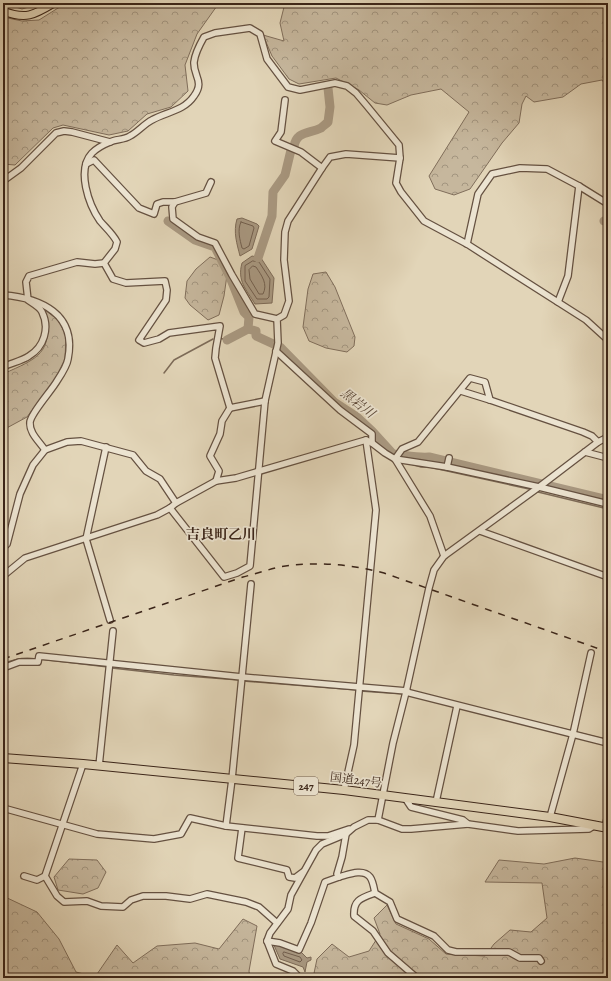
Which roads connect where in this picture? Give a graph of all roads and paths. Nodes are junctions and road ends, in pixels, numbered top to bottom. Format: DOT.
graph roads {
  1 [pos="54,3"];
  2 [pos="3,11"];
  3 [pos="285,100"];
  4 [pos="110,142"];
  5 [pos="400,158"];
  6 [pos="86,164"];
  7 [pos="322,168"];
  8 [pos="3,180"];
  9 [pos="211,182"];
  10 [pos="579,186"];
  11 [pos="175,202"];
  12 [pos="608,204"];
  13 [pos="467,244"];
  14 [pos="104,263"];
  15 [pos="3,294"];
  16 [pos="28,300"];
  17 [pos="558,302"];
  18 [pos="277,320"];
  19 [pos="608,340"];
  20 [pos="276,351"];
  21 [pos="3,367"];
  22 [pos="461,391"];
  23 [pos="490,400"];
  24 [pos="266,401"];
  25 [pos="230,408"];
  26 [pos="608,437"];
  27 [pos="366,440"];
  28 [pos="598,442"];
  29 [pos="372,443"];
  30 [pos="106,447"];
  31 [pos="45,450"];
  32 [pos="585,452"];
  33 [pos="396,458"];
  34 [pos="449,458"];
  35 [pos="608,458"];
  36 [pos="448,467"];
  37 [pos="259,471"];
  38 [pos="216,481"];
  39 [pos="539,487"];
  40 [pos="176,503"];
  41 [pos="608,504"];
  42 [pos="170,508"];
  43 [pos="480,530"];
  44 [pos="86,539"];
  45 [pos="3,548"];
  46 [pos="444,556"];
  47 [pos="3,576"];
  48 [pos="608,577"];
  49 [pos="251,584"];
  50 [pos="110,620"];
  51 [pos="112,631"];
  52 [pos="592,653"];
  53 [pos="109,663"];
  54 [pos="3,668"];
  55 [pos="242,677"];
  56 [pos="360,687"];
  57 [pos="406,693"];
  58 [pos="457,706"];
  59 [pos="573,734"];
  60 [pos="608,743"];
  61 [pos="3,758"];
  62 [pos="84,764"];
  63 [pos="99,766"];
  64 [pos="232,779"];
  65 [pos="344,790"];
  66 [pos="383,796"];
  67 [pos="405,798"];
  68 [pos="436,802"];
  69 [pos="3,808"];
  70 [pos="608,814"];
  71 [pos="550,817"];
  72 [pos="378,820"];
  73 [pos="468,824"];
  74 [pos="62,825"];
  75 [pos="595,825"];
  76 [pos="226,826"];
  77 [pos="354,827"];
  78 [pos="607,827"];
  79 [pos="242,828"];
  80 [pos="346,834"];
  81 [pos="305,871"];
  82 [pos="24,876"];
  83 [pos="45,876"];
  84 [pos="339,877"];
  85 [pos="375,893"];
  86 [pos="277,923"];
  87 [pos="267,940"];
  88 [pos="541,961"];
  89 [pos="297,978"];
  90 [pos="417,978"];
  1 -- 2 [label="main road"];
  3 -- 7 [label="street"];
  4 -- 5 [label="street"];
  4 -- 6 [label="street"];
  4 -- 8 [label="street"];
  5 -- 7 [label="street"];
  5 -- 13 [label="street"];
  6 -- 11 [label="street"];
  6 -- 14 [label="street"];
  7 -- 18 [label="street"];
  9 -- 11 [label="street"];
  10 -- 12 [label="street"];
  10 -- 13 [label="street"];
  10 -- 17 [label="street"];
  11 -- 18 [label="street"];
  13 -- 17 [label="street"];
  14 -- 16 [label="street"];
  14 -- 25 [label="street"];
  15 -- 16 [label="street"];
  16 -- 21 [label="street"];
  16 -- 31 [label="street"];
  17 -- 19 [label="street"];
  18 -- 20 [label="street"];
  20 -- 24 [label="street"];
  20 -- 29 [label="street"];
  22 -- 23 [label="street"];
  22 -- 23 [label="street"];
  22 -- 33 [label="street"];
  23 -- 28 [label="street"];
  24 -- 25 [label="street"];
  24 -- 37 [label="street"];
  25 -- 38 [label="street"];
  26 -- 28 [label="street"];
  27 -- 29 [label="street"];
  27 -- 37 [label="street"];
  27 -- 56 [label="street"];
  28 -- 32 [label="street"];
  29 -- 33 [label="street"];
  30 -- 31 [label="street"];
  30 -- 40 [label="street"];
  30 -- 44 [label="street"];
  31 -- 45 [label="street"];
  32 -- 35 [label="street"];
  32 -- 39 [label="street"];
  33 -- 36 [label="street"];
  33 -- 46 [label="street"];
  34 -- 36 [label="street"];
  36 -- 39 [label="street"];
  37 -- 38 [label="street"];
  37 -- 42 [label="street"];
  38 -- 40 [label="street"];
  39 -- 41 [label="street"];
  39 -- 43 [label="street"];
  40 -- 42 [label="street"];
  42 -- 44 [label="street"];
  43 -- 46 [label="street"];
  43 -- 48 [label="street"];
  44 -- 47 [label="street"];
  44 -- 50 [label="street"];
  46 -- 57 [label="street"];
  49 -- 55 [label="street"];
  51 -- 53 [label="street"];
  52 -- 59 [label="street"];
  53 -- 54 [label="street"];
  53 -- 55 [label="street"];
  53 -- 63 [label="street"];
  55 -- 56 [label="street"];
  55 -- 64 [label="street"];
  56 -- 57 [label="street"];
  56 -- 65 [label="street"];
  57 -- 58 [label="street"];
  57 -- 66 [label="street"];
  58 -- 59 [label="street"];
  58 -- 68 [label="street"];
  59 -- 60 [label="street"];
  59 -- 71 [label="street"];
  61 -- 62 [label="highway, 国道247号 / 247"];
  62 -- 63 [label="highway, 国道247号 / 247"];
  62 -- 74 [label="street"];
  63 -- 64 [label="highway, 国道247号 / 247"];
  64 -- 65 [label="highway, 国道247号 / 247"];
  64 -- 76 [label="street"];
  65 -- 66 [label="highway, 国道247号 / 247"];
  66 -- 67 [label="highway, 国道247号 / 247"];
  66 -- 72 [label="street"];
  67 -- 68 [label="highway, 国道247号 / 247"];
  67 -- 73 [label="street"];
  68 -- 71 [label="highway, 国道247号 / 247"];
  69 -- 74 [label="street"];
  70 -- 78 [label="street"];
  71 -- 75 [label="highway, 国道247号 / 247"];
  72 -- 73 [label="street"];
  72 -- 77 [label="street"];
  73 -- 75 [label="street"];
  74 -- 76 [label="street"];
  74 -- 83 [label="street"];
  75 -- 78 [label="highway, 国道247号 / 247"];
  76 -- 79 [label="street"];
  77 -- 79 [label="street"];
  77 -- 80 [label="street"];
  79 -- 81 [label="street"];
  80 -- 81 [label="street"];
  80 -- 84 [label="street"];
  81 -- 86 [label="street"];
  82 -- 83 [label="street"];
  83 -- 86 [label="street"];
  84 -- 85 [label="street"];
  84 -- 87 [label="street"];
  85 -- 88 [label="street"];
  85 -- 90 [label="street"];
  86 -- 87 [label="street"];
  87 -- 89 [label="street"];
}
